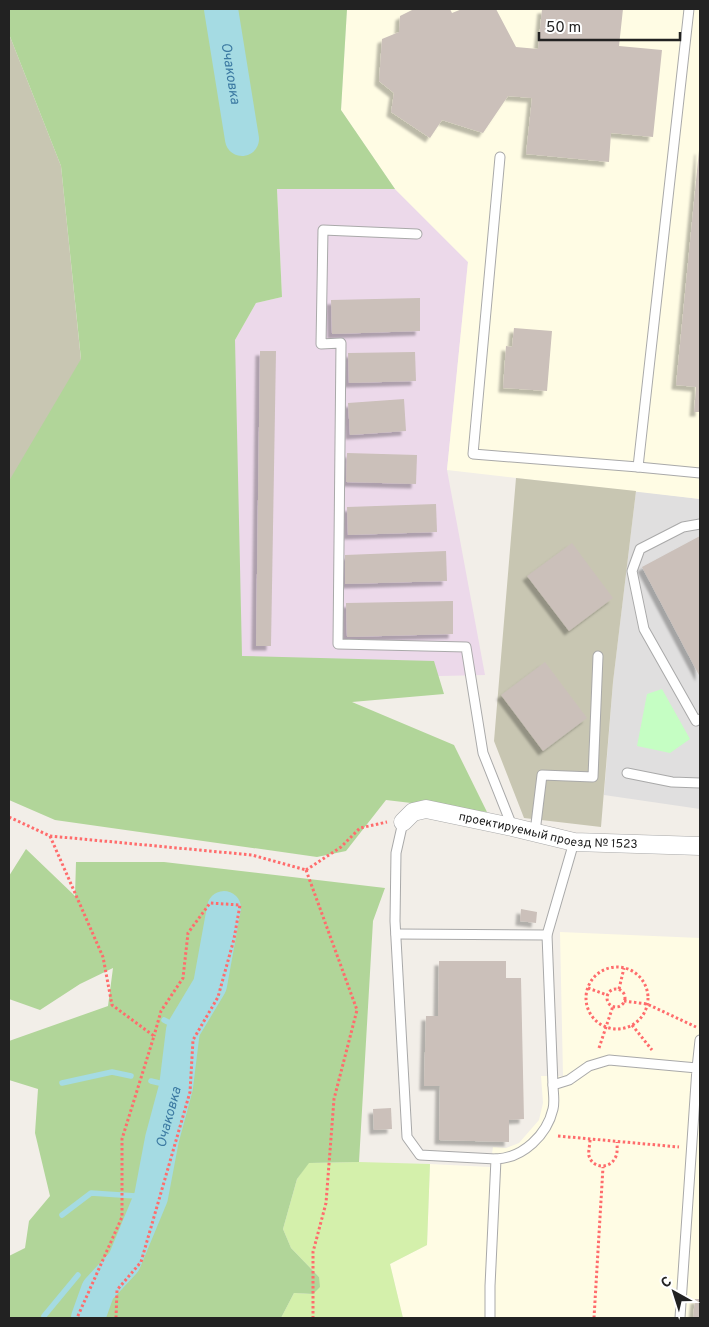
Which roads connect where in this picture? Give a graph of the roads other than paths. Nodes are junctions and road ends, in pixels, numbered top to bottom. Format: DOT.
graph roads {
  1 [pos="689,9"];
  2 [pos="500,157"];
  3 [pos="417,234"];
  4 [pos="638,467"];
  5 [pos="700,473"];
  6 [pos="700,524"];
  7 [pos="598,656"];
  8 [pos="700,719"];
  9 [pos="627,773"];
  10 [pos="700,783"];
  11 [pos="403,822"];
  12 [pos="512,827"];
  13 [pos="536,832"];
  14 [pos="574,842"];
  15 [pos="700,846"];
  16 [pos="396,934"];
  17 [pos="547,935"];
  18 [pos="700,1040"];
  19 [pos="699,1068"];
  20 [pos="553,1085"];
  21 [pos="496,1159"];
  22 [pos="490,1318"];
  23 [pos="680,1318"];
  1 -- 4 [label="lane"];
  2 -- 4 [label="lane"];
  3 -- 12 [label="lane"];
  4 -- 5 [label="lane"];
  6 -- 8 [label="lane"];
  7 -- 13 [label="lane"];
  9 -- 10 [label="lane"];
  11 -- 12 [label="street, проектируемый проезд № 1523"];
  11 -- 16 [label="lane"];
  12 -- 13 [label="street, проектируемый проезд № 1523"];
  13 -- 14 [label="street, проектируемый проезд № 1523"];
  14 -- 15 [label="street, проектируемый проезд № 1523"];
  14 -- 17 [label="lane"];
  16 -- 17 [label="lane"];
  16 -- 21 [label="lane"];
  17 -- 20 [label="lane"];
  18 -- 19 [label="lane"];
  19 -- 20 [label="lane"];
  19 -- 23 [label="lane"];
  20 -- 21 [label="lane"];
  21 -- 22 [label="lane"];
}
